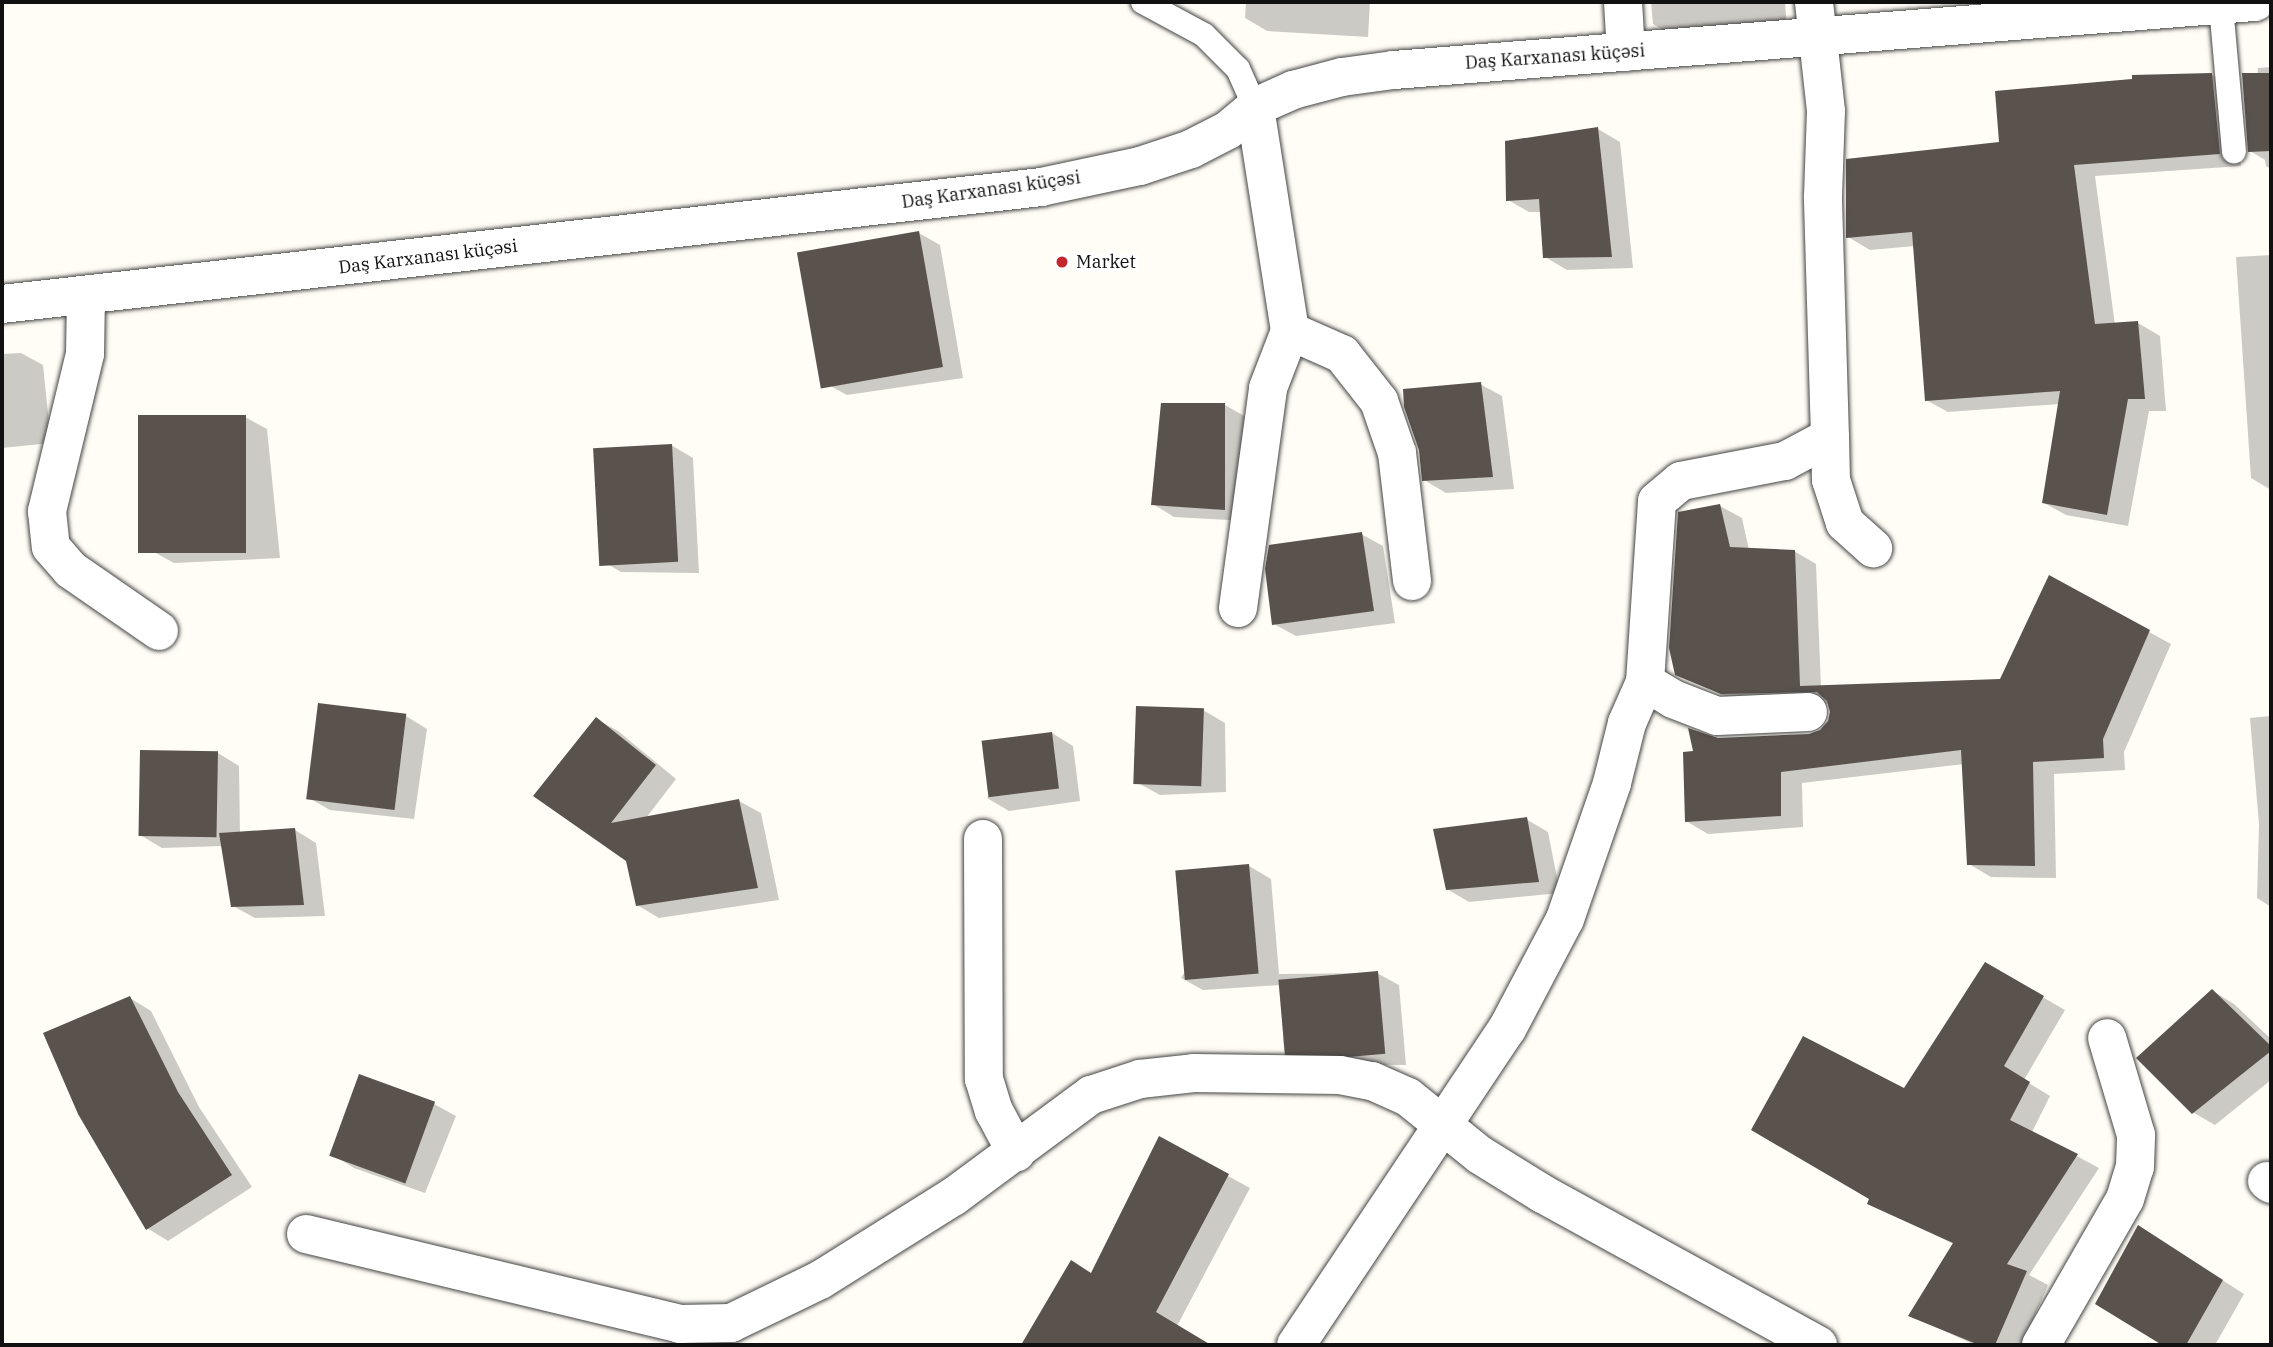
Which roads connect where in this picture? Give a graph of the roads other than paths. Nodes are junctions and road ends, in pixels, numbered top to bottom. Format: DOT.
graph roads {
  1 [pos="1143,2"];
  2 [pos="1623,2"];
  3 [pos="2238,4"];
  4 [pos="1816,18"];
  5 [pos="1626,52"];
  6 [pos="1255,107"];
  7 [pos="2234,151"];
  8 [pos="86,296"];
  9 [pos="2,304"];
  10 [pos="1290,331"];
  11 [pos="1830,437"];
  12 [pos="1873,548"];
  13 [pos="1412,581"];
  14 [pos="1238,608"];
  15 [pos="159,631"];
  16 [pos="1645,682"];
  17 [pos="1808,712"];
  18 [pos="983,839"];
  19 [pos="2107,1038"];
  20 [pos="1442,1126"];
  21 [pos="1016,1152"];
  22 [pos="306,1234"];
  23 [pos="1296,1345"];
  24 [pos="1818,1345"];
  25 [pos="2041,1345"];
  1 -- 6 [label="lane"];
  2 -- 5 [label="street"];
  3 -- 4 [label="street, Daş Karxanası küçəsi"];
  3 -- 7 [label="lane"];
  4 -- 5 [label="street, Daş Karxanası küçəsi"];
  4 -- 11 [label="street"];
  5 -- 6 [label="street, Daş Karxanası küçəsi"];
  6 -- 8 [label="street, Daş Karxanası küçəsi"];
  6 -- 10 [label="street"];
  8 -- 9 [label="street, Daş Karxanası küçəsi"];
  8 -- 15 [label="street"];
  10 -- 13 [label="street"];
  10 -- 14 [label="street"];
  11 -- 12 [label="street"];
  11 -- 16 [label="street"];
  16 -- 17 [label="street"];
  16 -- 20 [label="street"];
  18 -- 21 [label="street"];
  19 -- 25 [label="street"];
  20 -- 21 [label="street"];
  20 -- 23 [label="street"];
  20 -- 24 [label="street"];
  21 -- 22 [label="street"];
}
